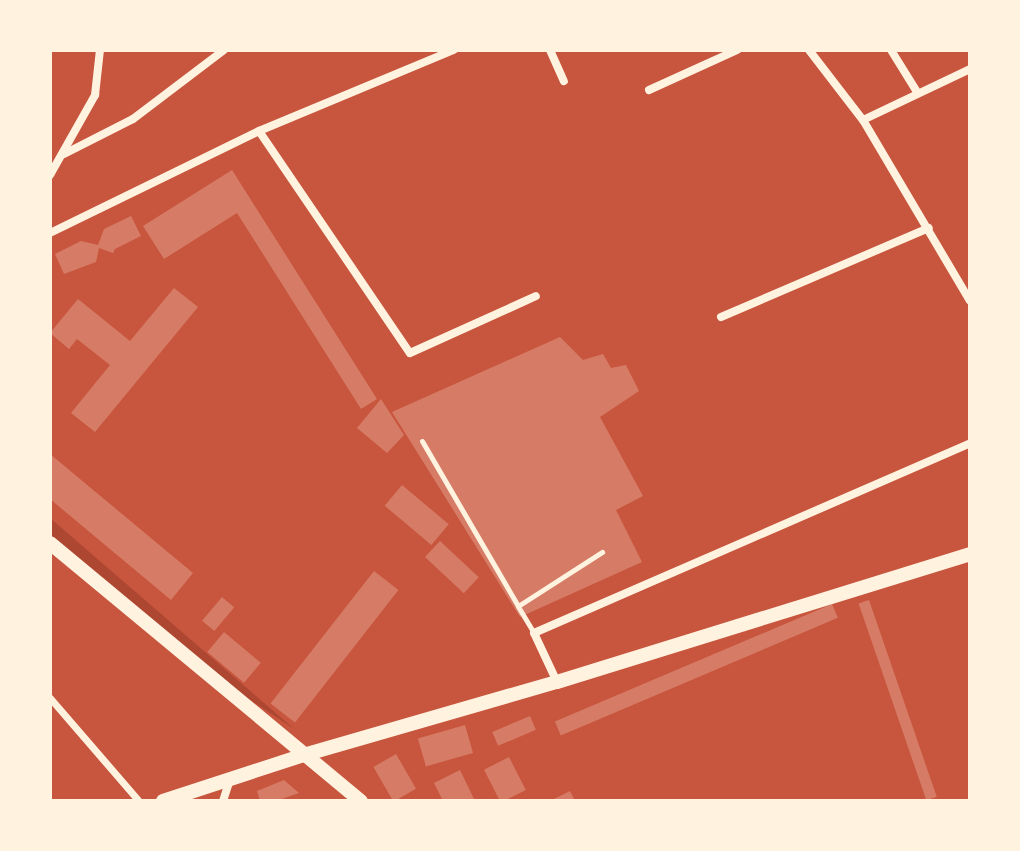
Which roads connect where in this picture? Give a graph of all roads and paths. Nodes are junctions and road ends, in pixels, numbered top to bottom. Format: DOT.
graph roads {
  1 [pos="100,50"];
  2 [pos="224,50"];
  3 [pos="454,50"];
  4 [pos="550,50"];
  5 [pos="737,50"];
  6 [pos="809,50"];
  7 [pos="891,50"];
  8 [pos="970,69"];
  9 [pos="564,81"];
  10 [pos="649,90"];
  11 [pos="917,92"];
  12 [pos="863,120"];
  13 [pos="259,131"];
  14 [pos="64,154"];
  15 [pos="50,175"];
  16 [pos="929,228"];
  17 [pos="50,233"];
  18 [pos="965,282"];
  19 [pos="536,296"];
  20 [pos="970,301"];
  21 [pos="721,317"];
  22 [pos="422,441"];
  23 [pos="970,443"];
  24 [pos="50,543"];
  25 [pos="602,552"];
  26 [pos="970,554"];
  27 [pos="518,606"];
  28 [pos="534,633"];
  29 [pos="557,682"];
  30 [pos="50,698"];
  31 [pos="307,754"];
  32 [pos="230,780"];
  33 [pos="139,801"];
  34 [pos="163,801"];
  35 [pos="223,801"];
  36 [pos="361,801"];
  1 -- 14 [label="street"];
  2 -- 14 [label="street"];
  3 -- 13 [label="street"];
  4 -- 9 [label="street"];
  5 -- 10 [label="street"];
  6 -- 12 [label="street"];
  7 -- 11 [label="street"];
  8 -- 11 [label="street"];
  11 -- 12 [label="street"];
  12 -- 16 [label="street"];
  13 -- 17 [label="street"];
  13 -- 19 [label="street"];
  14 -- 15 [label="street"];
  16 -- 18 [label="street"];
  16 -- 21 [label="street"];
  18 -- 20 [label="street"];
  22 -- 27 [label="lane"];
  23 -- 28 [label="street"];
  24 -- 31 [label="main road"];
  25 -- 27 [label="lane"];
  26 -- 29 [label="main road"];
  27 -- 28 [label="lane"];
  28 -- 29 [label="street"];
  29 -- 31 [label="main road"];
  30 -- 33 [label="street"];
  31 -- 32 [label="main road"];
  31 -- 36 [label="main road"];
  32 -- 34 [label="main road"];
  32 -- 35 [label="street"];
}
